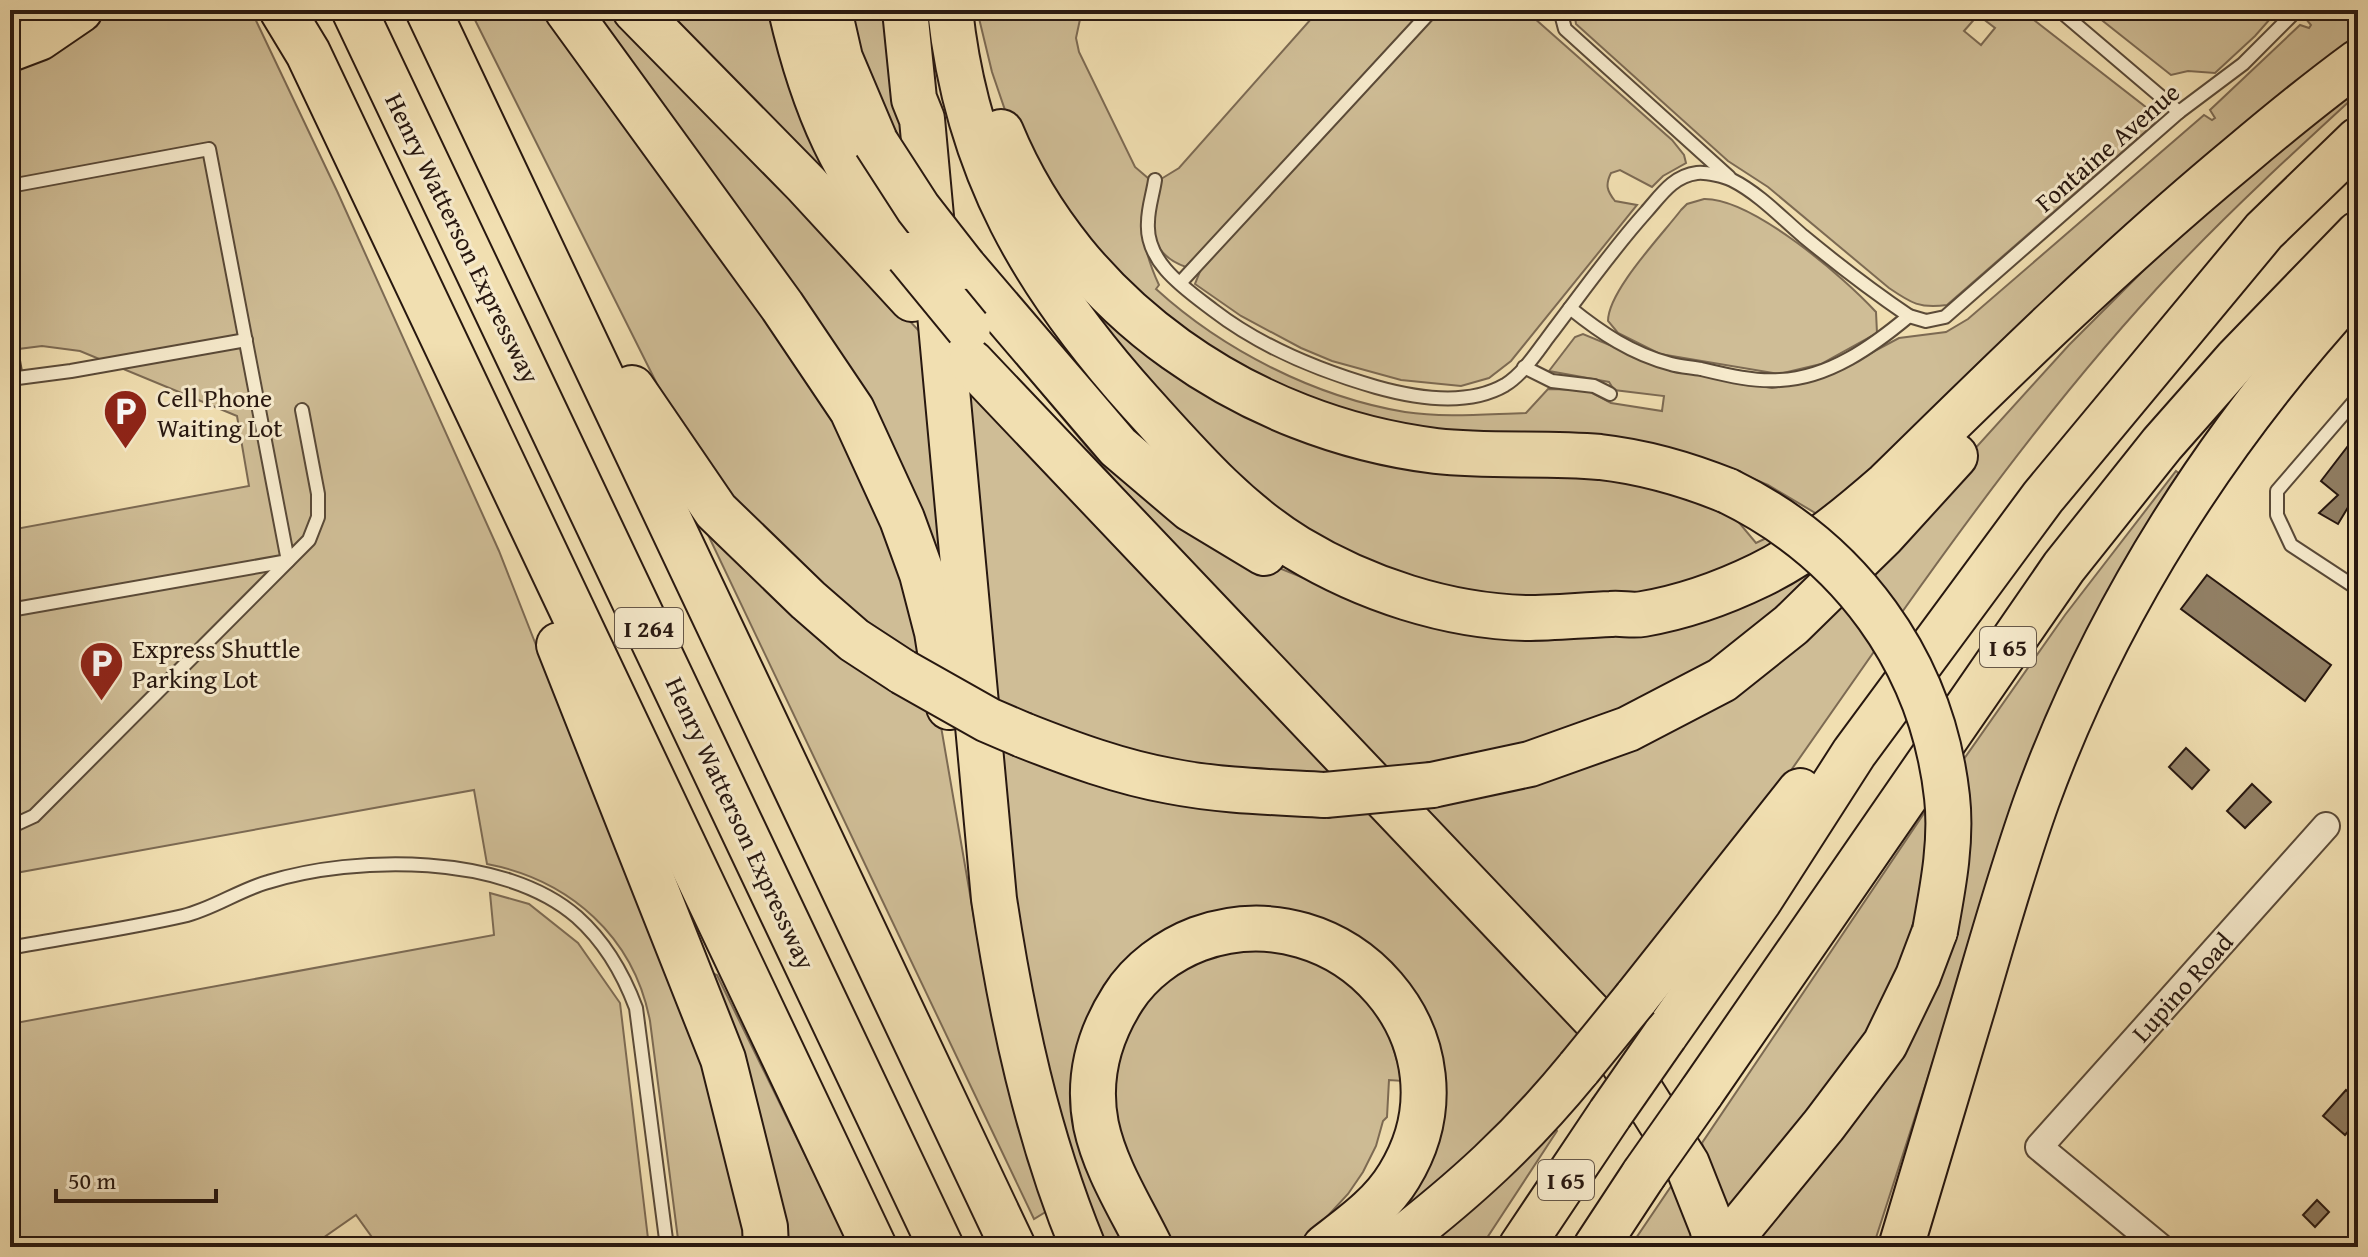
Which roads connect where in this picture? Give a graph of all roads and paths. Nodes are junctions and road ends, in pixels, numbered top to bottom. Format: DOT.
graph roads {
  1 [pos="80,10"];
  2 [pos="354,10"];
  3 [pos="428,10"];
  4 [pos="454,10"];
  5 [pos="567,10"];
  6 [pos="635,10"];
  7 [pos="791,10"];
  8 [pos="829,10"];
  9 [pos="905,10"];
  10 [pos="923,10"];
  11 [pos="950,10"];
  12 [pos="965,10"];
  13 [pos="1432,10"];
  14 [pos="1560,10"];
  15 [pos="2059,10"];
  16 [pos="2297,10"];
  17 [pos="286,18"];
  18 [pos="10,49"];
  19 [pos="2358,62"];
  20 [pos="2179,112"];
  21 [pos="922,119"];
  22 [pos="2358,140"];
  23 [pos="1730,179"];
  24 [pos="1155,180"];
  25 [pos="10,186"];
  26 [pos="2264,231"];
  27 [pos="2358,234"];
  28 [pos="1180,283"];
  29 [pos="2358,284"];
  30 [pos="1570,308"];
  31 [pos="1909,316"];
  32 [pos="2052,324"];
  33 [pos="246,340"];
  34 [pos="10,344"];
  35 [pos="970,345"];
  36 [pos="1524,367"];
  37 [pos="13,379"];
  38 [pos="1610,394"];
  39 [pos="2358,397"];
  40 [pos="302,410"];
  41 [pos="288,561"];
  42 [pos="2358,589"];
  43 [pos="10,610"];
  44 [pos="1631,616"];
  45 [pos="2326,826"];
  46 [pos="10,827"];
  47 [pos="994,899"];
  48 [pos="10,948"];
  49 [pos="667,1247"];
  50 [pos="766,1247"];
  51 [pos="874,1247"];
  52 [pos="941,1247"];
  53 [pos="1013,1247"];
  54 [pos="1083,1247"];
  55 [pos="1150,1247"];
  56 [pos="1325,1247"];
  57 [pos="1391,1247"];
  58 [pos="1521,1247"];
  59 [pos="1596,1247"];
  60 [pos="1717,1247"];
  61 [pos="1724,1247"];
  62 [pos="1901,1247"];
  63 [pos="2160,1247"];
  1 -- 18 [label="highway"];
  2 -- 52 [label="highway, Henry Watterson Expressway / I 264"];
  3 -- 53 [label="highway, I 264"];
  4 -- 32 [label="highway, bridge"];
  5 -- 47 [label="highway"];
  6 -- 35 [label="highway"];
  7 -- 35 [label="highway, bridge"];
  8 -- 44 [label="highway, bridge"];
  9 -- 21 [label="highway"];
  10 -- 21 [label="highway"];
  11 -- 44 [label="highway"];
  12 -- 61 [label="highway, bridge"];
  13 -- 28 [label="lane"];
  14 -- 23 [label="lane"];
  15 -- 20 [label="lane"];
  16 -- 20 [label="lane, Fontaine Avenue"];
  17 -- 50 [label="highway"];
  17 -- 51 [label="highway"];
  19 -- 32 [label="highway"];
  20 -- 31 [label="lane, Fontaine Avenue"];
  21 -- 47 [label="highway"];
  22 -- 26 [label="highway, I 65"];
  23 -- 30 [label="lane"];
  23 -- 31 [label="lane"];
  24 -- 28 [label="lane"];
  25 -- 33 [label="lane"];
  26 -- 57 [label="highway, bridge"];
  26 -- 58 [label="highway, I 65, bridge"];
  27 -- 59 [label="highway, I 65, bridge"];
  28 -- 36 [label="lane"];
  29 -- 62 [label="highway"];
  30 -- 31 [label="lane"];
  30 -- 36 [label="lane"];
  32 -- 44 [label="highway"];
  33 -- 37 [label="lane"];
  33 -- 41 [label="lane"];
  34 -- 37 [label="lane"];
  35 -- 60 [label="highway"];
  36 -- 38 [label="lane"];
  39 -- 42 [label="lane"];
  40 -- 41 [label="lane"];
  41 -- 43 [label="lane"];
  41 -- 46 [label="lane"];
  45 -- 63 [label="street, Lupino Road"];
  47 -- 54 [label="highway"];
  48 -- 49 [label="lane"];
  55 -- 56 [label="highway"];
}
